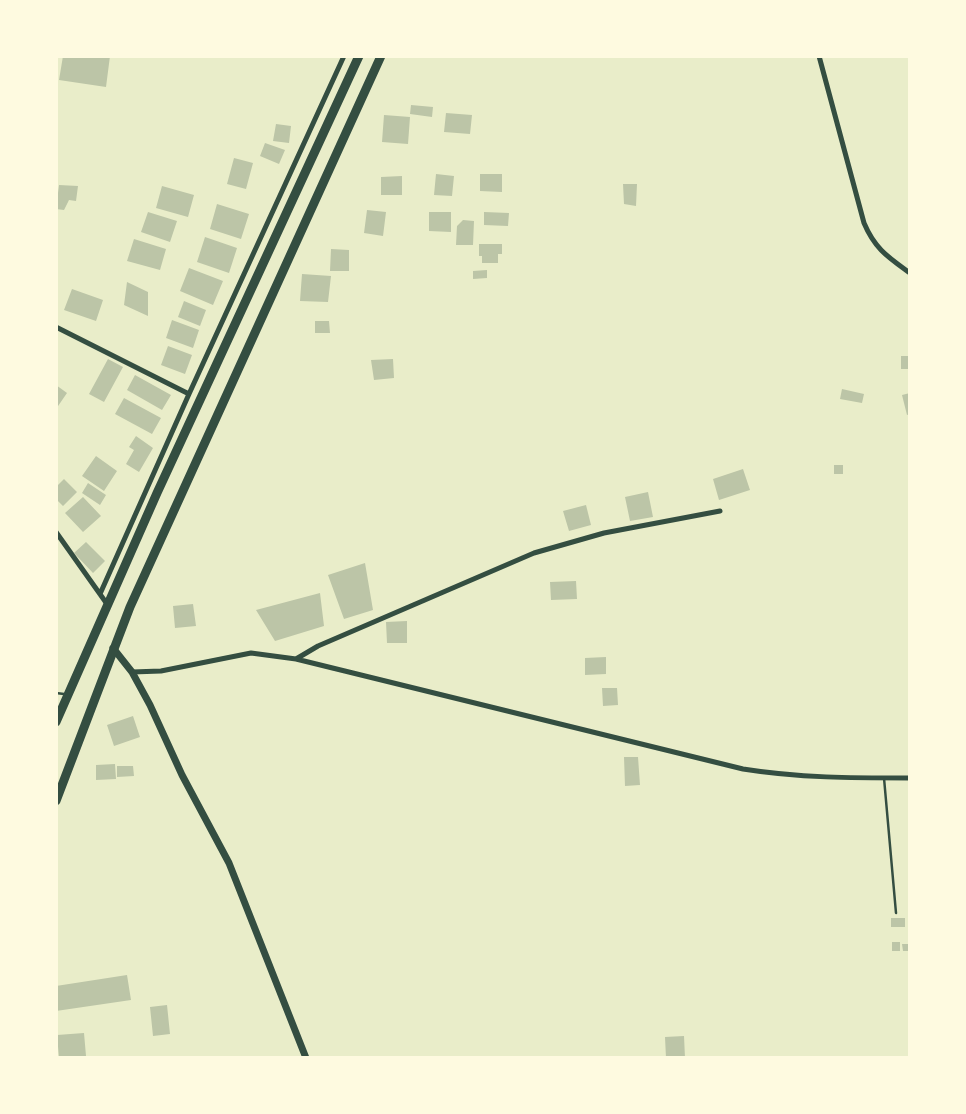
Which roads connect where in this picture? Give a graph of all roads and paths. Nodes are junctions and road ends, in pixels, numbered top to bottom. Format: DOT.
graph roads {
  1 [pos="344,56"];
  2 [pos="359,56"];
  3 [pos="381,56"];
  4 [pos="819,56"];
  5 [pos="910,273"];
  6 [pos="56,327"];
  7 [pos="189,394"];
  8 [pos="720,511"];
  9 [pos="56,532"];
  10 [pos="100,594"];
  11 [pos="107,604"];
  12 [pos="113,648"];
  13 [pos="296,659"];
  14 [pos="132,672"];
  15 [pos="56,693"];
  16 [pos="67,694"];
  17 [pos="56,722"];
  18 [pos="884,778"];
  19 [pos="910,778"];
  20 [pos="56,801"];
  21 [pos="895,913"];
  22 [pos="306,1058"];
  1 -- 7 [label="street"];
  2 -- 11 [label="main road"];
  3 -- 12 [label="main road"];
  4 -- 5 [label="street"];
  6 -- 7 [label="street"];
  7 -- 10 [label="street"];
  8 -- 13 [label="street"];
  9 -- 10 [label="street"];
  10 -- 11 [label="street"];
  11 -- 16 [label="main road"];
  12 -- 14 [label="street"];
  12 -- 20 [label="main road"];
  13 -- 14 [label="street"];
  13 -- 18 [label="street"];
  14 -- 22 [label="street"];
  15 -- 16 [label="lane"];
  16 -- 17 [label="main road"];
  18 -- 19 [label="street"];
  18 -- 21 [label="lane"];
}
